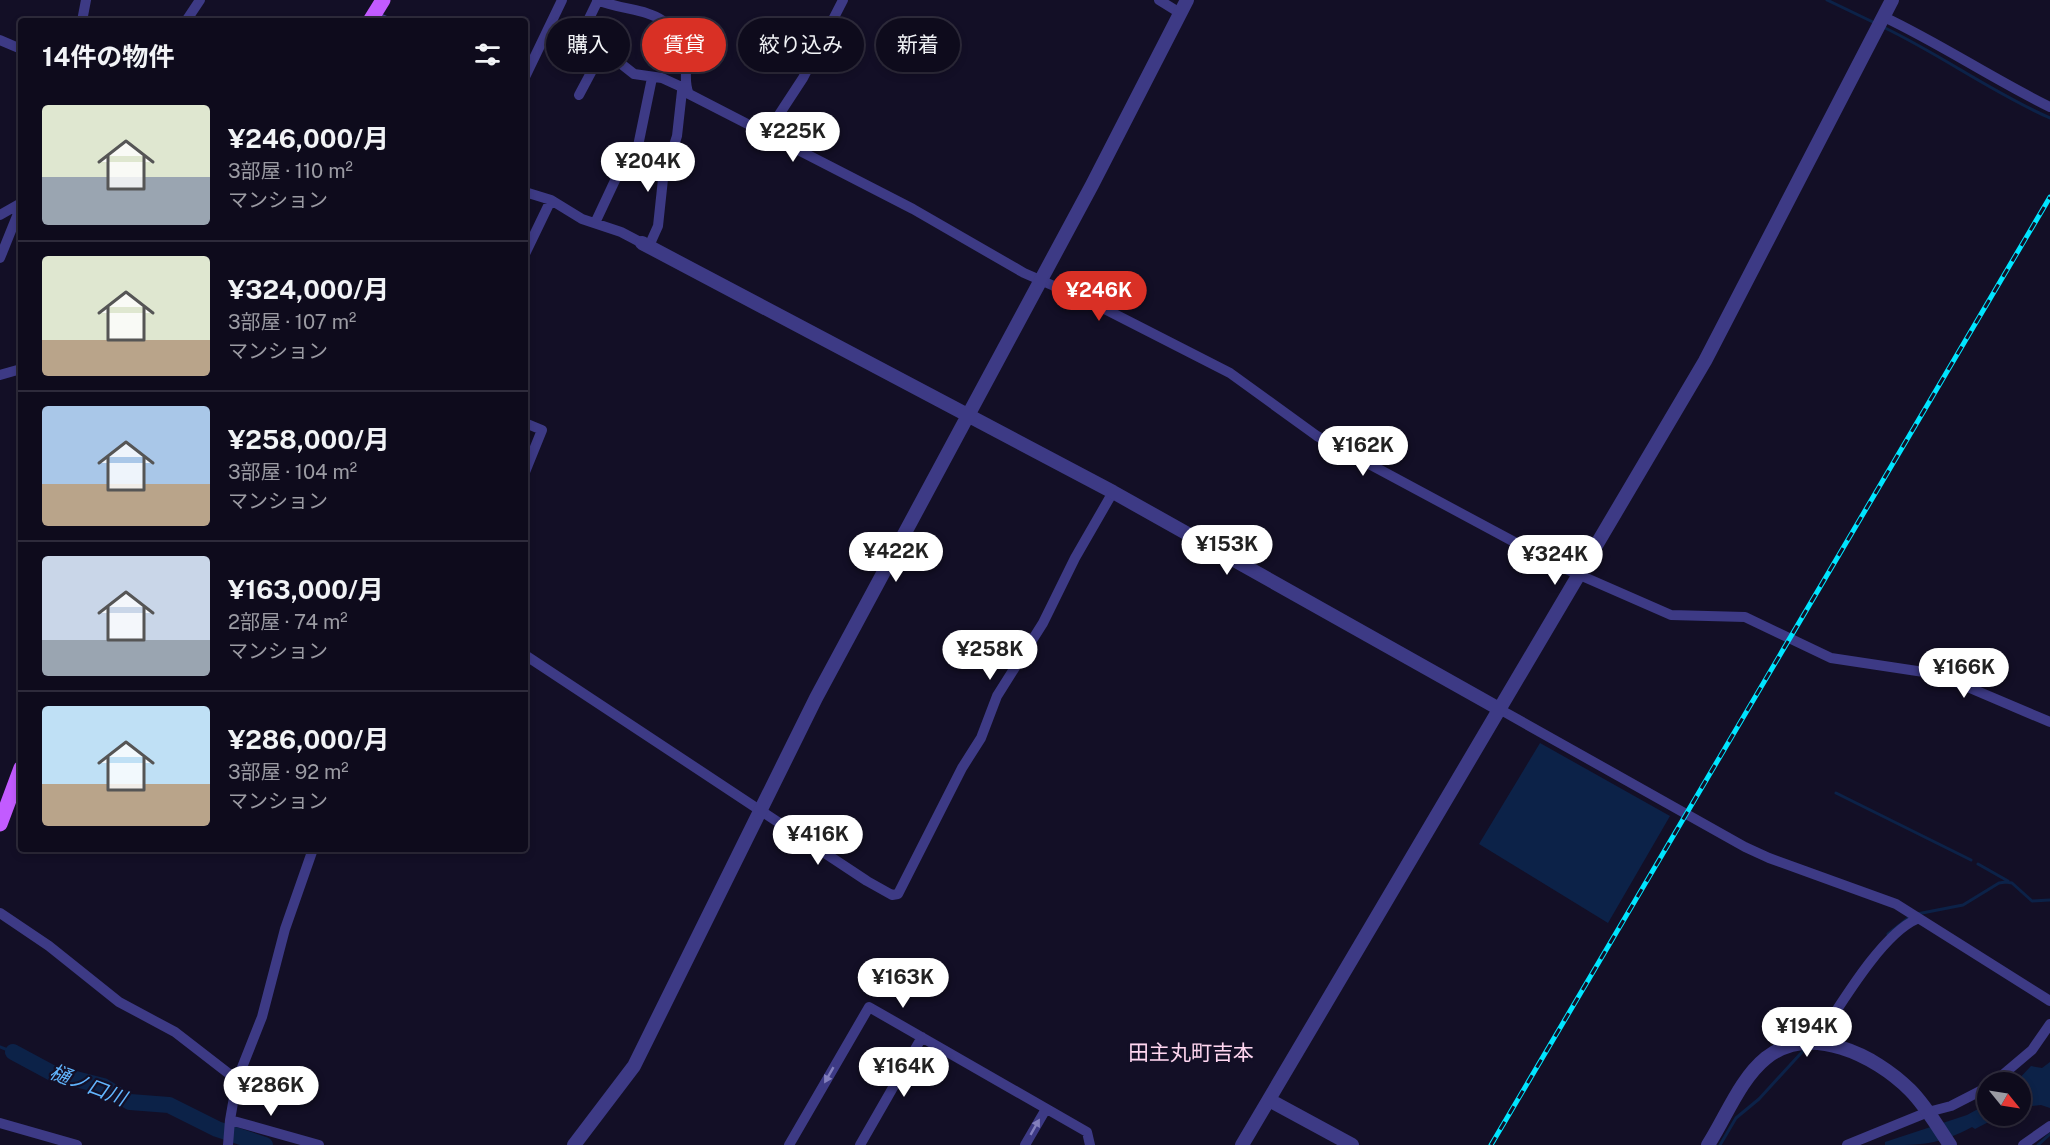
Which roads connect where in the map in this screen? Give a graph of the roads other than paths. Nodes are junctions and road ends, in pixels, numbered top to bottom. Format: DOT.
graph roads {
  1 [pos="86,0"];
  2 [pos="200,0"];
  3 [pos="383,0"];
  4 [pos="562,0"];
  5 [pos="598,0"];
  6 [pos="843,0"];
  7 [pos="1159,0"];
  8 [pos="1892,0"];
  9 [pos="1184,6"];
  10 [pos="1883,17"];
  11 [pos="83,18"];
  12 [pos="188,18"];
  13 [pos="377,18"];
  14 [pos="589,18"];
  15 [pos="0,40"];
  16 [pos="18,48"];
  17 [pos="530,52"];
  18 [pos="630,71"];
  19 [pos="591,72"];
  20 [pos="652,78"];
  21 [pos="686,88"];
  22 [pos="579,95"];
  23 [pos="2032,99"];
  24 [pos="2050,102"];
  25 [pos="2050,107"];
  26 [pos="767,133"];
  27 [pos="528,193"];
  28 [pos="551,200"];
  29 [pos="18,206"];
  30 [pos="18,212"];
  31 [pos="0,215"];
  32 [pos="595,223"];
  33 [pos="645,245"];
  34 [pos="528,248"];
  35 [pos="0,258"];
  36 [pos="1041,280"];
  37 [pos="18,370"];
  38 [pos="0,375"];
  39 [pos="968,417"];
  40 [pos="528,424"];
  41 [pos="528,465"];
  42 [pos="1113,492"];
  43 [pos="1579,575"];
  44 [pos="528,657"];
  45 [pos="1501,710"];
  46 [pos="2050,722"];
  47 [pos="18,776"];
  48 [pos="759,811"];
  49 [pos="0,824"];
  50 [pos="312,852"];
  51 [pos="0,913"];
  52 [pos="1914,916"];
  53 [pos="2050,1001"];
  54 [pos="2050,1024"];
  55 [pos="922,1037"];
  56 [pos="1816,1042"];
  57 [pos="2006,1072"];
  58 [pos="237,1080"];
  59 [pos="1977,1093"];
  60 [pos="1269,1100"];
  61 [pos="1046,1108"];
  62 [pos="1929,1113"];
  63 [pos="230,1122"];
  64 [pos="0,1123"];
  65 [pos="2050,1126"];
  66 [pos="228,1144"];
  67 [pos="77,1145"];
  68 [pos="319,1145"];
  69 [pos="574,1145"];
  70 [pos="789,1145"];
  71 [pos="860,1145"];
  72 [pos="1025,1145"];
  73 [pos="1090,1145"];
  74 [pos="1242,1145"];
  75 [pos="1352,1145"];
  76 [pos="1708,1145"];
  77 [pos="1847,1145"];
  78 [pos="1950,1145"];
  79 [pos="2023,1145"];
  1 -- 11 [label="street"];
  2 -- 12 [label="street"];
  3 -- 13 [label="main road"];
  4 -- 17 [label="street"];
  5 -- 14 [label="street"];
  5 -- 21 [label="street"];
  6 -- 26 [label="street"];
  7 -- 9 [label="street"];
  8 -- 10 [label="street"];
  9 -- 36 [label="street"];
  10 -- 23 [label="street"];
  10 -- 43 [label="street"];
  15 -- 16 [label="street"];
  18 -- 20 [label="street"];
  19 -- 22 [label="street"];
  20 -- 21 [label="street"];
  20 -- 32 [label="street"];
  21 -- 26 [label="street"];
  21 -- 33 [label="street"];
  23 -- 24 [label="street"];
  23 -- 25 [label="street"];
  26 -- 36 [label="street"];
  27 -- 28 [label="street"];
  28 -- 32 [label="street"];
  28 -- 34 [label="street"];
  29 -- 31 [label="street"];
  30 -- 35 [label="street"];
  32 -- 33 [label="street"];
  33 -- 39 [label="street"];
  36 -- 39 [label="street"];
  36 -- 43 [label="street"];
  37 -- 38 [label="street"];
  39 -- 42 [label="street"];
  39 -- 48 [label="street"];
  40 -- 41 [label="street"];
  42 -- 45 [label="street"];
  42 -- 48 [label="street"];
  43 -- 45 [label="street"];
  43 -- 46 [label="street"];
  44 -- 48 [label="street"];
  45 -- 52 [label="street"];
  45 -- 60 [label="street"];
  47 -- 49 [label="main road"];
  48 -- 69 [label="street"];
  50 -- 58 [label="street"];
  51 -- 58 [label="street"];
  52 -- 53 [label="street"];
  52 -- 56 [label="street"];
  54 -- 57 [label="street"];
  55 -- 61 [label="street"];
  55 -- 70 [label="street, one-way"];
  55 -- 71 [label="street"];
  56 -- 62 [label="street"];
  56 -- 76 [label="street"];
  58 -- 63 [label="street"];
  59 -- 62 [label="street"];
  60 -- 74 [label="street"];
  60 -- 75 [label="street"];
  72 -- 61 [label="street, one-way"];
  61 -- 73 [label="street"];
  62 -- 77 [label="street"];
  62 -- 78 [label="street"];
  63 -- 66 [label="street"];
  63 -- 68 [label="street"];
  64 -- 67 [label="street"];
  65 -- 79 [label="street"];
}
